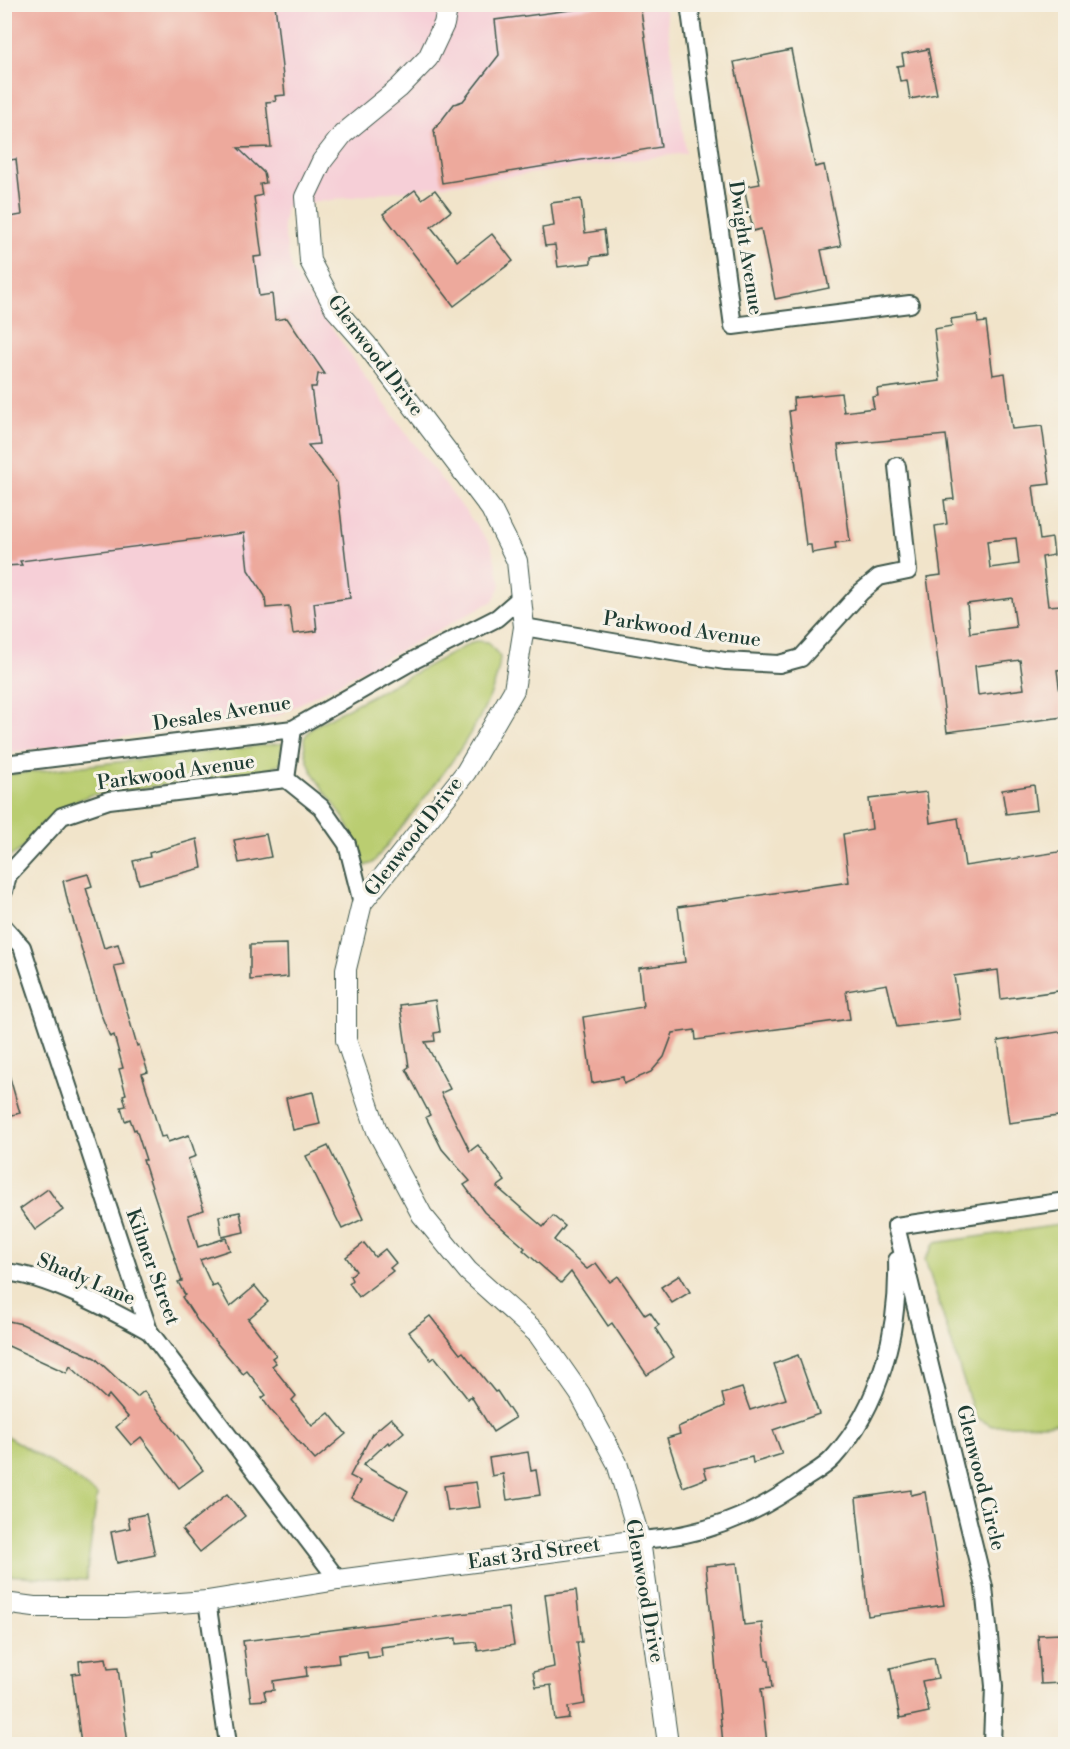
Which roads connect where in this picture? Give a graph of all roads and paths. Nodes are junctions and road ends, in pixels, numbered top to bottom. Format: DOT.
graph roads {
  1 [pos="448,4"];
  2 [pos="688,4"];
  3 [pos="910,304"];
  4 [pos="897,466"];
  5 [pos="520,598"];
  6 [pos="524,627"];
  7 [pos="293,729"];
  8 [pos="4,764"];
  9 [pos="286,779"];
  10 [pos="4,891"];
  11 [pos="362,903"];
  12 [pos="4,927"];
  13 [pos="1065,1201"];
  14 [pos="896,1226"];
  15 [pos="4,1272"];
  16 [pos="149,1331"];
  17 [pos="640,1540"];
  18 [pos="338,1580"];
  19 [pos="207,1601"];
  20 [pos="4,1603"];
  21 [pos="228,1744"];
  22 [pos="668,1744"];
  23 [pos="992,1744"];
  1 -- 5 [label="street, Glenwood Drive"];
  2 -- 3 [label="street, Dwight Avenue"];
  4 -- 6 [label="street, Parkwood Avenue"];
  5 -- 6 [label="street, Glenwood Drive"];
  5 -- 7 [label="street, Desales Avenue"];
  6 -- 11 [label="street, Glenwood Drive"];
  7 -- 8 [label="street, Desales Avenue"];
  7 -- 9 [label="street"];
  9 -- 10 [label="street, Parkwood Avenue"];
  9 -- 11 [label="street"];
  11 -- 17 [label="street, Glenwood Drive"];
  12 -- 16 [label="street, Kilmer Street"];
  13 -- 14 [label="street"];
  14 -- 17 [label="street, East 3rd Street"];
  14 -- 23 [label="street, Glenwood Circle"];
  15 -- 16 [label="street, Shady Lane"];
  16 -- 18 [label="street, Kilmer Street"];
  17 -- 18 [label="street, East 3rd Street"];
  17 -- 22 [label="street, Glenwood Drive"];
  18 -- 19 [label="street, East 3rd Street"];
  19 -- 20 [label="street, East 3rd Street"];
  19 -- 21 [label="street"];
}
